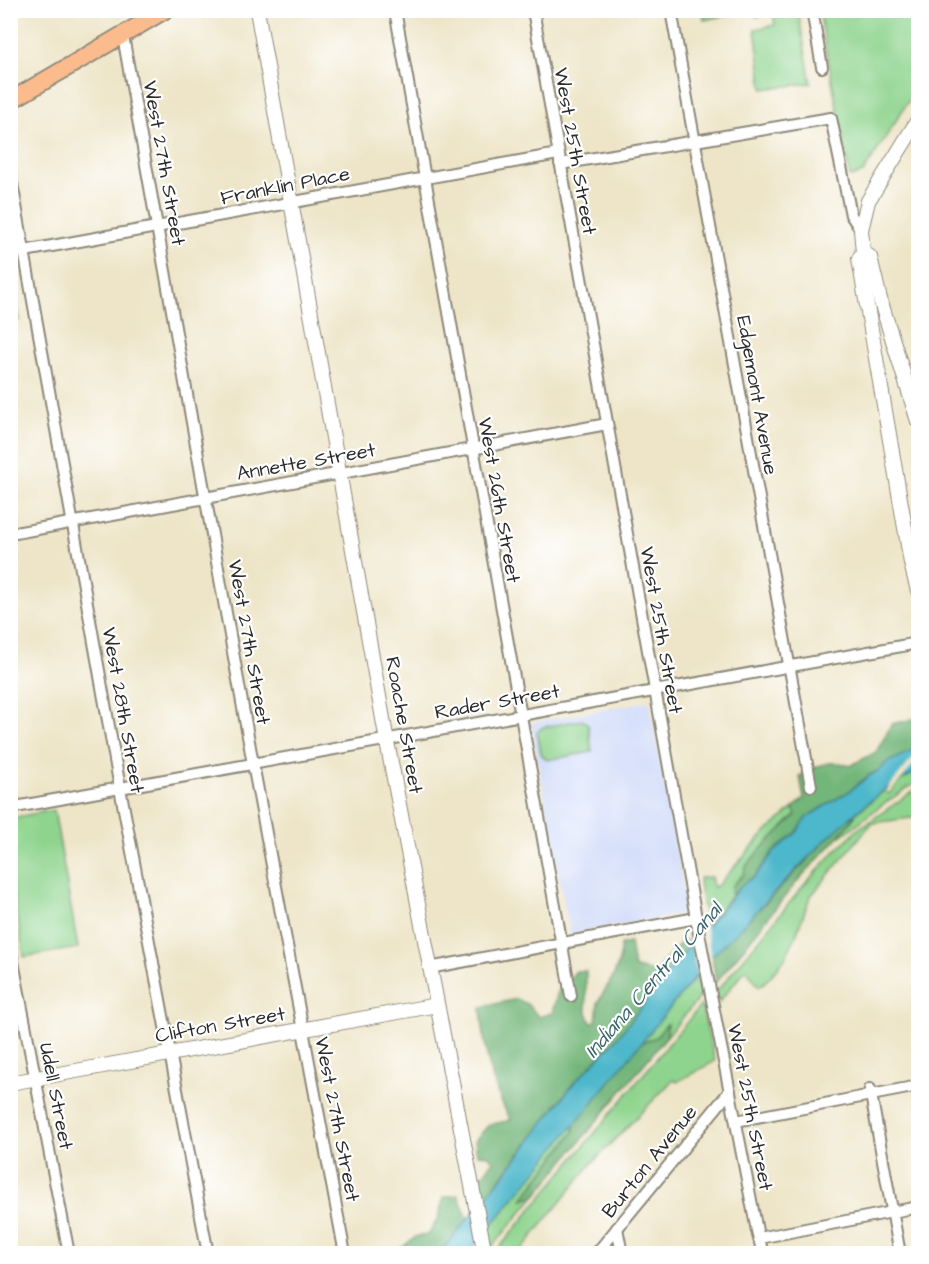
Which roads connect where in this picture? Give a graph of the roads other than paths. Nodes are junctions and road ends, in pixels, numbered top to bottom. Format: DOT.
graph roads {
  1 [pos="257,10"];
  2 [pos="395,10"];
  3 [pos="533,10"];
  4 [pos="671,10"];
  5 [pos="812,10"];
  6 [pos="159,12"];
  7 [pos="123,36"];
  8 [pos="822,67"];
  9 [pos="10,101"];
  10 [pos="918,120"];
  11 [pos="695,141"];
  12 [pos="559,159"];
  13 [pos="10,172"];
  14 [pos="425,178"];
  15 [pos="291,202"];
  16 [pos="158,227"];
  17 [pos="861,230"];
  18 [pos="21,252"];
  19 [pos="863,252"];
  20 [pos="918,421"];
  21 [pos="607,424"];
  22 [pos="473,449"];
  23 [pos="340,473"];
  24 [pos="206,498"];
  25 [pos="72,522"];
  26 [pos="10,534"];
  27 [pos="918,591"];
  28 [pos="918,643"];
  29 [pos="788,667"];
  30 [pos="654,691"];
  31 [pos="520,715"];
  32 [pos="387,740"];
  33 [pos="253,764"];
  34 [pos="810,786"];
  35 [pos="120,788"];
  36 [pos="10,808"];
  37 [pos="696,921"];
  38 [pos="561,943"];
  39 [pos="10,946"];
  40 [pos="429,968"];
  41 [pos="571,996"];
  42 [pos="437,1005"];
  43 [pos="302,1029"];
  44 [pos="170,1053"];
  45 [pos="35,1078"];
  46 [pos="10,1083"];
  47 [pos="918,1086"];
  48 [pos="730,1091"];
  49 [pos="871,1092"];
  50 [pos="735,1121"];
  51 [pos="918,1207"];
  52 [pos="892,1212"];
  53 [pos="617,1228"];
  54 [pos="759,1238"];
  55 [pos="484,1249"];
  56 [pos="69,1254"];
  57 [pos="208,1254"];
  58 [pos="345,1254"];
  59 [pos="596,1254"];
  60 [pos="622,1254"];
  61 [pos="763,1254"];
  62 [pos="900,1254"];
  1 -- 15 [label="street, Roache Street"];
  2 -- 14 [label="street, West 26th Street"];
  3 -- 12 [label="street, West 25th Street"];
  4 -- 11 [label="street, Edgemont Avenue"];
  5 -- 8 [label="street"];
  6 -- 7 [label="main road"];
  7 -- 9 [label="main road"];
  7 -- 16 [label="street, West 27th Street"];
  10 -- 17 [label="street"];
  11 -- 12 [label="street, Franklin Place"];
  11 -- 17 [label="street, Franklin Place"];
  11 -- 29 [label="street, Edgemont Avenue"];
  12 -- 14 [label="street, Franklin Place"];
  12 -- 21 [label="street, West 25th Street"];
  13 -- 18 [label="street, West 28th Street"];
  14 -- 15 [label="street, Franklin Place"];
  14 -- 22 [label="street, West 26th Street"];
  15 -- 16 [label="street, Franklin Place"];
  15 -- 23 [label="street, Roache Street"];
  16 -- 18 [label="street, Franklin Place"];
  16 -- 24 [label="street, West 27th Street"];
  17 -- 19 [label="street"];
  18 -- 25 [label="street, West 28th Street"];
  19 -- 20 [label="street"];
  19 -- 27 [label="street"];
  21 -- 22 [label="street, Annette Street"];
  21 -- 30 [label="street, West 25th Street"];
  22 -- 23 [label="street, Annette Street"];
  22 -- 31 [label="street, West 26th Street"];
  23 -- 24 [label="street, Annette Street"];
  23 -- 32 [label="street, Roache Street"];
  24 -- 25 [label="street, Annette Street"];
  24 -- 33 [label="street, West 27th Street"];
  25 -- 26 [label="street, Annette Street"];
  25 -- 35 [label="street, West 28th Street"];
  28 -- 29 [label="street, Rader Street"];
  29 -- 30 [label="street, Rader Street"];
  29 -- 34 [label="street, Edgemont Avenue"];
  30 -- 31 [label="street, Rader Street"];
  30 -- 37 [label="street, West 25th Street"];
  31 -- 32 [label="street, Rader Street"];
  31 -- 38 [label="street, West 26th Street"];
  32 -- 33 [label="street, Rader Street"];
  32 -- 40 [label="street, Roache Street"];
  33 -- 35 [label="street, Rader Street"];
  33 -- 43 [label="street, West 27th Street"];
  35 -- 36 [label="street, Rader Street"];
  35 -- 44 [label="street, West 28th Street"];
  37 -- 38 [label="street"];
  37 -- 48 [label="street, West 25th Street"];
  38 -- 40 [label="street"];
  38 -- 41 [label="street, West 26th Street"];
  39 -- 45 [label="street, Udell Street"];
  40 -- 42 [label="street, Roache Street"];
  42 -- 43 [label="street, Clifton Street"];
  42 -- 55 [label="street, Roache Street"];
  43 -- 44 [label="street, Clifton Street"];
  43 -- 58 [label="street, West 27th Street"];
  44 -- 45 [label="street, Clifton Street"];
  44 -- 57 [label="street, West 28th Street"];
  45 -- 46 [label="street, Clifton Street"];
  45 -- 56 [label="street, Udell Street"];
  47 -- 49 [label="street"];
  48 -- 50 [label="street, West 25th Street"];
  48 -- 53 [label="street, Burton Avenue"];
  49 -- 50 [label="street"];
  49 -- 52 [label="street"];
  50 -- 54 [label="street, West 25th Street"];
  51 -- 52 [label="street"];
  52 -- 54 [label="street"];
  52 -- 62 [label="street"];
  53 -- 59 [label="street, Burton Avenue"];
  53 -- 60 [label="street"];
  54 -- 61 [label="street, West 25th Street"];
}
